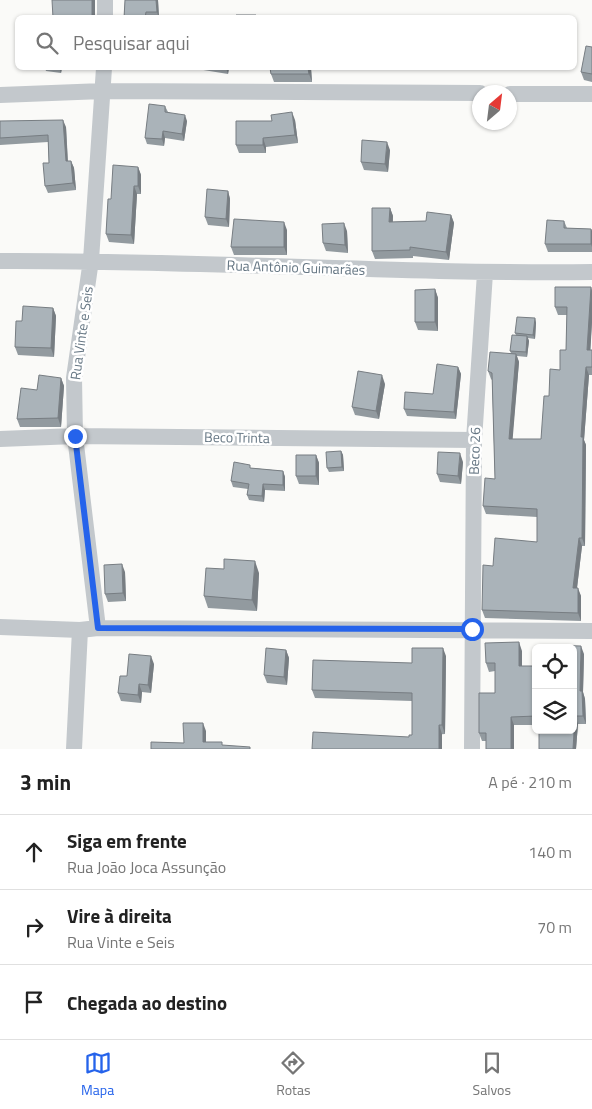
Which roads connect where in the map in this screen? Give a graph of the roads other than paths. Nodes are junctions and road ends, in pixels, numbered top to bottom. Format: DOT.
graph roads {
  1 [pos="105,0"];
  2 [pos="105,15"];
  3 [pos="104,70"];
  4 [pos="103,91"];
  5 [pos="472,93"];
  6 [pos="517,94"];
  7 [pos="592,94"];
  8 [pos="0,95"];
  9 [pos="91,260"];
  10 [pos="0,261"];
  11 [pos="592,272"];
  12 [pos="486,273"];
  13 [pos="75,436"];
  14 [pos="0,439"];
  15 [pos="474,440"];
  16 [pos="0,627"];
  17 [pos="98,628"];
  18 [pos="472,629"];
  19 [pos="80,630"];
  20 [pos="592,631"];
  21 [pos="74,749"];
  22 [pos="472,749"];
  1 -- 2 [label="street"];
  3 -- 4 [label="street, Rua Vinte e Seis"];
  4 -- 5 [label="street"];
  4 -- 8 [label="street"];
  4 -- 9 [label="street, Rua Vinte e Seis"];
  6 -- 7 [label="street"];
  9 -- 10 [label="street, Rua Antônio Guimarães"];
  9 -- 12 [label="street, Rua Antônio Guimarães"];
  9 -- 13 [label="street, Rua Vinte e Seis"];
  11 -- 12 [label="street, Rua Antônio Guimarães"];
  12 -- 15 [label="street, Beco 26"];
  13 -- 14 [label="street, Beco Trinta"];
  13 -- 15 [label="street, Beco Trinta"];
  13 -- 17 [label="street, Rua Vinte e Seis"];
  15 -- 18 [label="street, Beco 26"];
  16 -- 19 [label="street"];
  17 -- 18 [label="street"];
  17 -- 19 [label="street"];
  18 -- 20 [label="street"];
  18 -- 22 [label="street, Beco 26"];
  19 -- 21 [label="street"];
}
